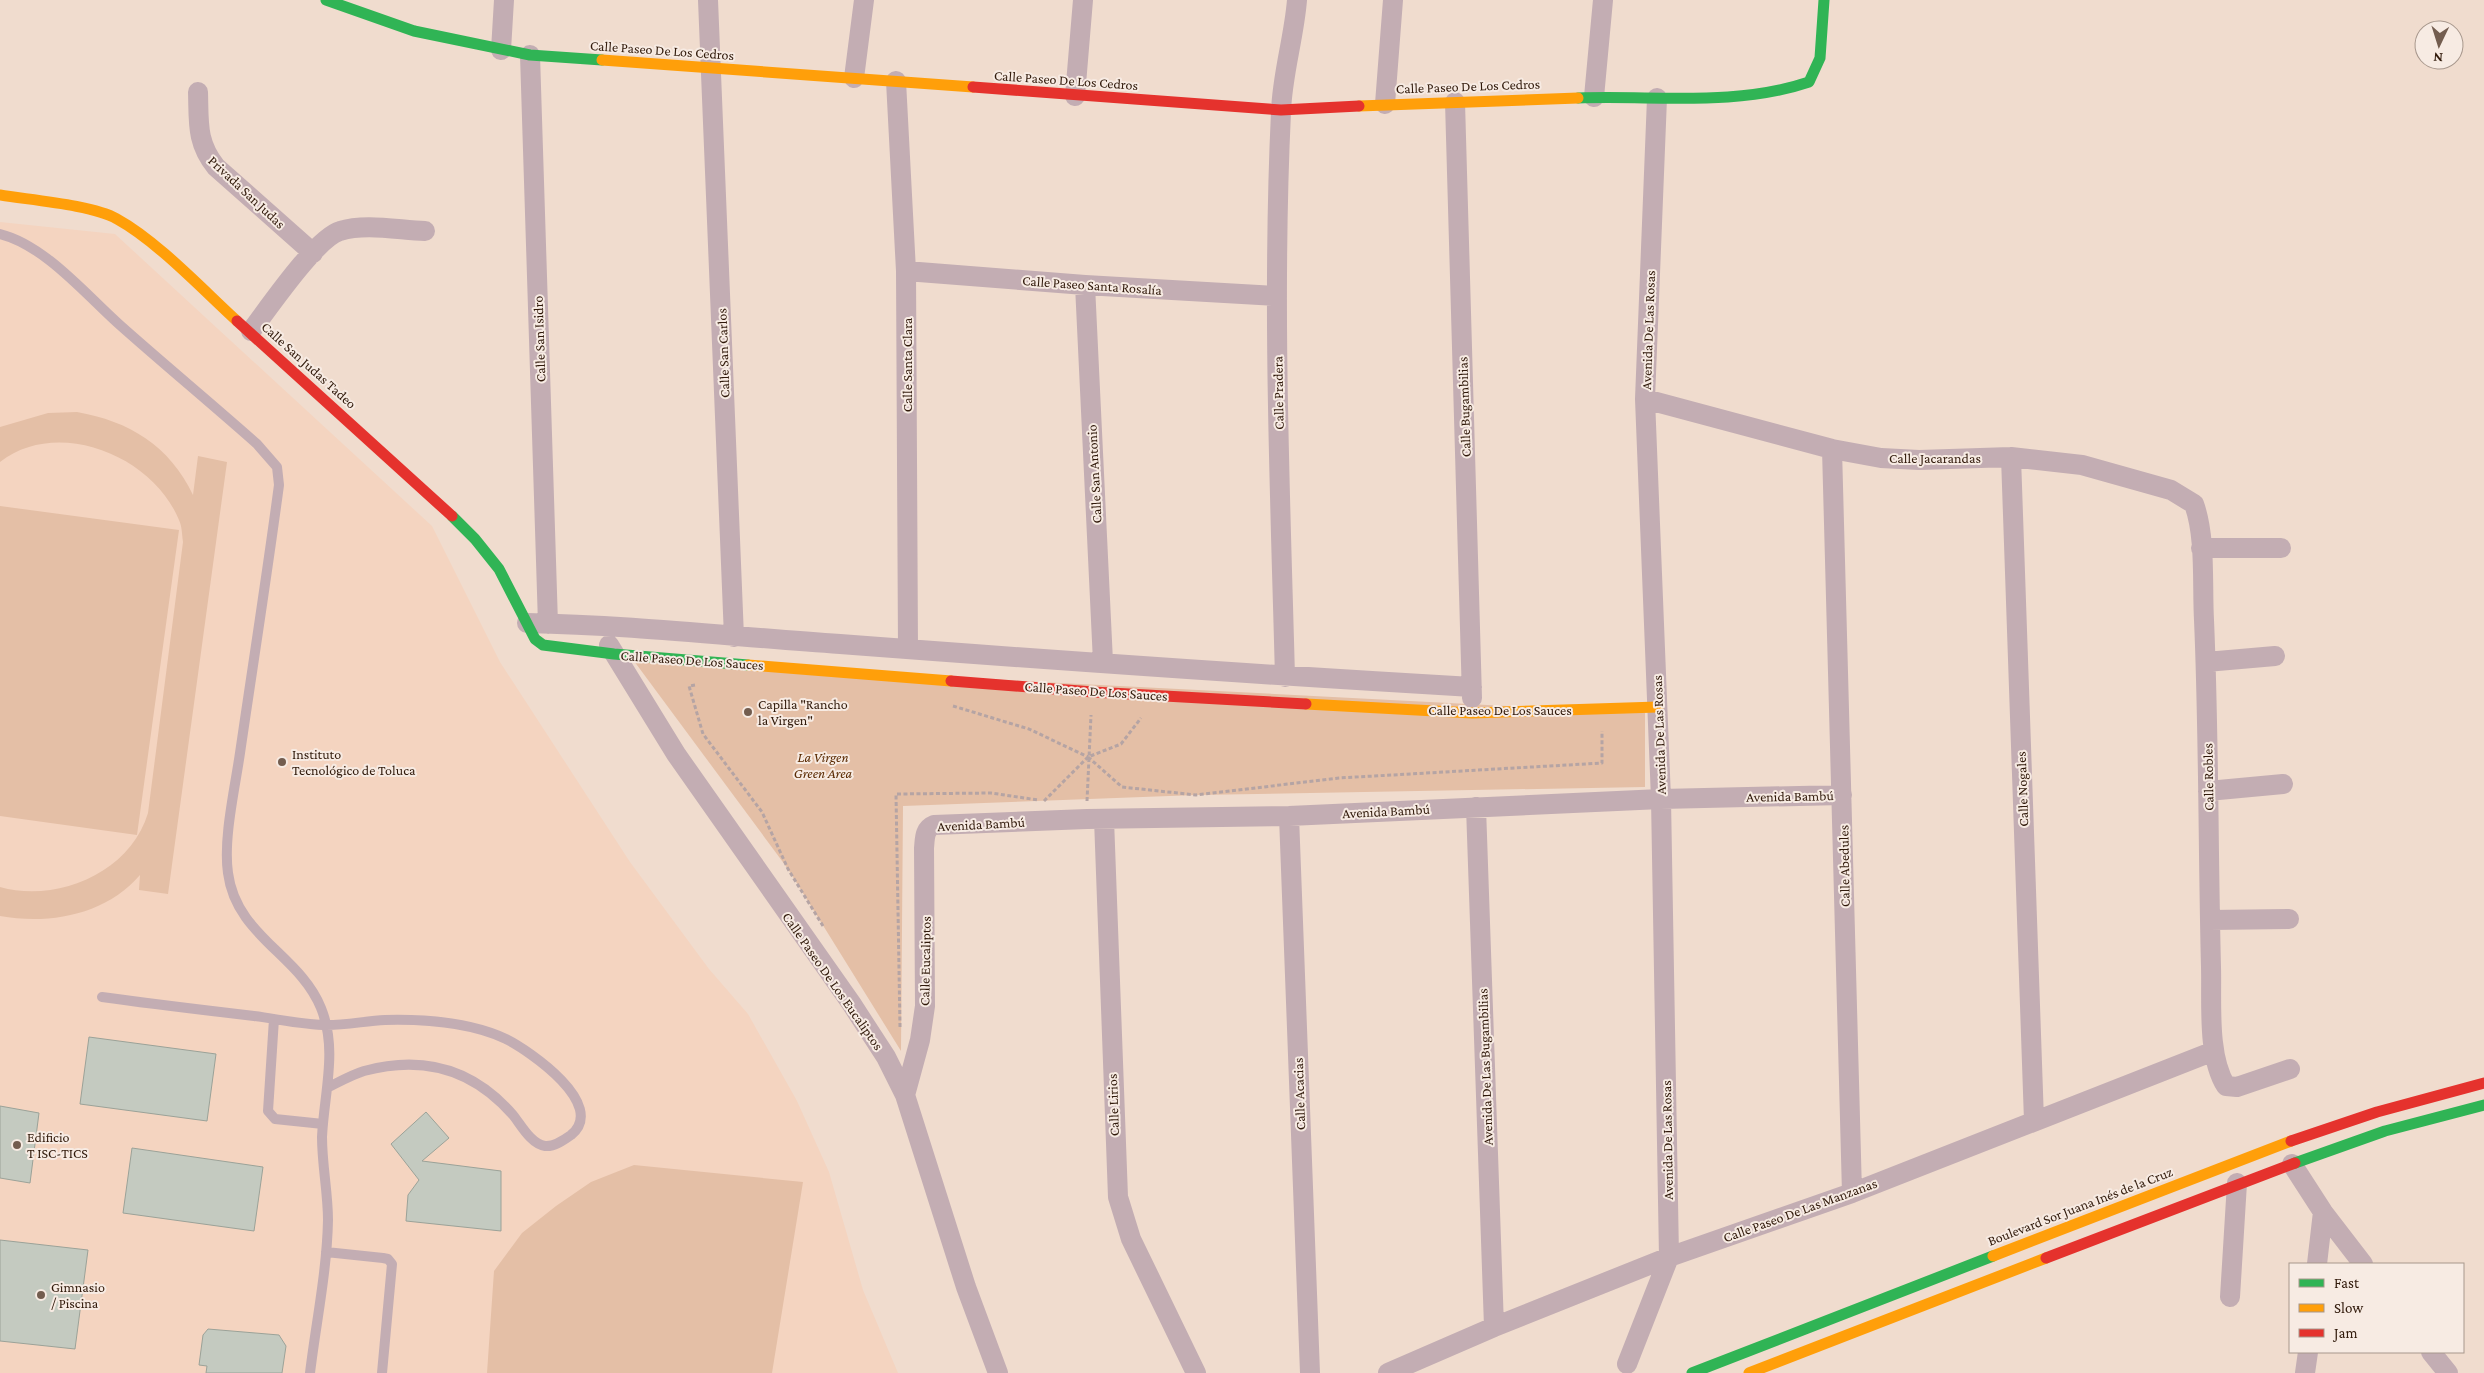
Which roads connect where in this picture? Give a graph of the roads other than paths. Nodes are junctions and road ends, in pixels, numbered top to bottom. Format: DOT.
graph roads {
  1 [pos="326,0"];
  2 [pos="504,0"];
  3 [pos="708,0"];
  4 [pos="864,0"];
  5 [pos="1083,0"];
  6 [pos="1296,0"];
  7 [pos="1392,0"];
  8 [pos="1603,0"];
  9 [pos="1824,0"];
  10 [pos="501,50"];
  11 [pos="530,55"];
  12 [pos="712,69"];
  13 [pos="854,78"];
  14 [pos="896,81"];
  15 [pos="198,92"];
  16 [pos="1076,96"];
  17 [pos="1594,98"];
  18 [pos="1656,98"];
  19 [pos="1455,102"];
  20 [pos="1385,104"];
  21 [pos="1281,110"];
  22 [pos="0,195"];
  23 [pos="425,231"];
  24 [pos="0,234"];
  25 [pos="313,253"];
  26 [pos="906,271"];
  27 [pos="1085,285"];
  28 [pos="1277,296"];
  29 [pos="251,331"];
  30 [pos="1645,399"];
  31 [pos="1832,449"];
  32 [pos="2011,458"];
  33 [pos="2194,504"];
  34 [pos="2201,548"];
  35 [pos="2281,548"];
  36 [pos="527,623"];
  37 [pos="548,624"];
  38 [pos="597,624"];
  39 [pos="734,637"];
  40 [pos="536,642"];
  41 [pos="908,649"];
  42 [pos="614,654"];
  43 [pos="2275,656"];
  44 [pos="1103,662"];
  45 [pos="2206,662"];
  46 [pos="1285,677"];
  47 [pos="1472,687"];
  48 [pos="1658,707"];
  49 [pos="1472,713"];
  50 [pos="2283,784"];
  51 [pos="2208,791"];
  52 [pos="1842,795"];
  53 [pos="1662,799"];
  54 [pos="1476,807"];
  55 [pos="1289,816"];
  56 [pos="1096,819"];
  57 [pos="930,827"];
  58 [pos="2289,918"];
  59 [pos="2210,920"];
  60 [pos="102,997"];
  61 [pos="274,1019"];
  62 [pos="328,1025"];
  63 [pos="2214,1050"];
  64 [pos="2290,1069"];
  65 [pos="2484,1083"];
  66 [pos="326,1088"];
  67 [pos="905,1095"];
  68 [pos="2484,1106"];
  69 [pos="2034,1121"];
  70 [pos="323,1124"];
  71 [pos="2292,1164"];
  72 [pos="2237,1183"];
  73 [pos="1852,1193"];
  74 [pos="2323,1212"];
  75 [pos="326,1252"];
  76 [pos="1669,1257"];
  77 [pos="2317,1263"];
  78 [pos="2362,1263"];
  79 [pos="2230,1298"];
  80 [pos="1494,1327"];
  81 [pos="2308,1353"];
  82 [pos="2432,1353"];
  83 [pos="1627,1364"];
  84 [pos="310,1373"];
  85 [pos="382,1373"];
  86 [pos="998,1373"];
  87 [pos="1196,1373"];
  88 [pos="1310,1373"];
  89 [pos="1388,1373"];
  90 [pos="1692,1373"];
  91 [pos="1749,1373"];
  92 [pos="2305,1373"];
  93 [pos="2448,1373"];
  1 -- 10 [label="street, Calle Paseo De Los Cedros"];
  2 -- 10 [label="street"];
  3 -- 12 [label="street, Calle San Carlos"];
  4 -- 13 [label="street"];
  5 -- 16 [label="street"];
  6 -- 21 [label="street, Calle Pradera"];
  7 -- 20 [label="street"];
  8 -- 17 [label="street"];
  9 -- 18 [label="street, Calle Paseo De Los Cedros"];
  10 -- 11 [label="street, Calle Paseo De Los Cedros"];
  11 -- 12 [label="street, Calle Paseo De Los Cedros"];
  11 -- 37 [label="street, Calle San Isidro"];
  12 -- 13 [label="street, Calle Paseo De Los Cedros"];
  12 -- 39 [label="street, Calle San Carlos"];
  13 -- 14 [label="street, Calle Paseo De Los Cedros"];
  14 -- 16 [label="street, Calle Paseo De Los Cedros"];
  14 -- 26 [label="street, Calle Santa Clara"];
  15 -- 25 [label="street, Privada San Judas"];
  16 -- 21 [label="street, Calle Paseo De Los Cedros"];
  17 -- 18 [label="street, Calle Paseo De Los Cedros"];
  17 -- 19 [label="street, Calle Paseo De Los Cedros"];
  18 -- 30 [label="street, Avenida De Las Rosas"];
  19 -- 20 [label="street, Calle Paseo De Los Cedros"];
  19 -- 47 [label="street, Calle Bugambilias"];
  20 -- 21 [label="street, Calle Paseo De Los Cedros"];
  21 -- 28 [label="street, Calle Pradera"];
  22 -- 29 [label="street, Calle San Judas Tadeo"];
  23 -- 25 [label="street"];
  24 -- 62 [label="lane"];
  25 -- 29 [label="street"];
  26 -- 27 [label="street, Calle Paseo Santa Rosalía"];
  26 -- 41 [label="street, Calle Santa Clara"];
  27 -- 28 [label="street, Calle Paseo Santa Rosalía"];
  27 -- 44 [label="street, Calle San Antonio"];
  28 -- 46 [label="street, Calle Pradera"];
  29 -- 36 [label="street, Calle San Judas Tadeo"];
  30 -- 31 [label="street, Calle Jacarandas"];
  30 -- 48 [label="street, Avenida De Las Rosas"];
  31 -- 32 [label="street, Calle Jacarandas"];
  31 -- 52 [label="street, Calle Abedules"];
  32 -- 33 [label="street, Calle Jacarandas"];
  32 -- 69 [label="street, Calle Nogales"];
  33 -- 34 [label="street, Calle Robles"];
  34 -- 35 [label="street"];
  34 -- 45 [label="street, Calle Robles"];
  36 -- 37 [label="street, Calle Paseo De Los Sauces"];
  36 -- 40 [label="street, Calle San Judas Tadeo"];
  37 -- 38 [label="street, Calle Paseo De Los Sauces"];
  38 -- 39 [label="street, Calle Paseo De Los Sauces"];
  38 -- 42 [label="street, Calle Paseo De Los Eucaliptos"];
  39 -- 41 [label="street, Calle Paseo De Los Sauces"];
  40 -- 42 [label="street, Calle Paseo De Los Sauces"];
  41 -- 44 [label="street, Calle Paseo De Los Sauces"];
  42 -- 49 [label="street, Calle Paseo De Los Sauces"];
  42 -- 67 [label="street, Calle Paseo De Los Eucaliptos"];
  43 -- 45 [label="street"];
  44 -- 46 [label="street, Calle Paseo De Los Sauces"];
  45 -- 51 [label="street, Calle Robles"];
  46 -- 47 [label="street, Calle Paseo De Los Sauces"];
  47 -- 49 [label="street, Calle Bugambilias"];
  48 -- 49 [label="street, Calle Paseo De Los Sauces"];
  48 -- 53 [label="street, Avenida De Las Rosas"];
  50 -- 51 [label="street"];
  51 -- 59 [label="street, Calle Robles"];
  52 -- 53 [label="street, Avenida Bambú"];
  52 -- 73 [label="street, Calle Abedules"];
  53 -- 54 [label="street, Avenida Bambú"];
  53 -- 76 [label="street, Avenida De Las Rosas"];
  54 -- 55 [label="street, Avenida Bambú"];
  54 -- 80 [label="street, Avenida De Las Bugambilias"];
  55 -- 56 [label="street, Avenida Bambú"];
  55 -- 88 [label="street, Calle Acacias"];
  56 -- 57 [label="street, Avenida Bambú"];
  56 -- 87 [label="street, Calle Lirios"];
  57 -- 67 [label="street, Calle Eucaliptos"];
  58 -- 59 [label="street"];
  59 -- 63 [label="street, Calle Robles"];
  60 -- 61 [label="lane"];
  61 -- 62 [label="lane"];
  61 -- 70 [label="lane"];
  62 -- 66 [label="lane"];
  62 -- 66 [label="lane"];
  63 -- 64 [label="street, Calle Robles"];
  63 -- 69 [label="street, Calle Paseo De Las Manzanas"];
  65 -- 90 [label="street, Boulevard Sor Juana Inés de la Cruz"];
  66 -- 70 [label="lane"];
  67 -- 86 [label="street, Calle Paseo De Los Eucaliptos"];
  68 -- 71 [label="street"];
  69 -- 73 [label="street, Calle Paseo De Las Manzanas"];
  70 -- 75 [label="lane"];
  71 -- 72 [label="street"];
  71 -- 74 [label="street"];
  72 -- 79 [label="street"];
  72 -- 91 [label="street"];
  73 -- 76 [label="street, Calle Paseo De Las Manzanas"];
  74 -- 77 [label="street"];
  74 -- 78 [label="street"];
  75 -- 84 [label="lane"];
  75 -- 85 [label="lane"];
  76 -- 80 [label="street, Calle Paseo De Las Manzanas"];
  76 -- 83 [label="street, Avenida De Las Rosas"];
  80 -- 89 [label="street, Calle Paseo De Las Manzanas"];
  81 -- 92 [label="street"];
  82 -- 93 [label="street"];
}
